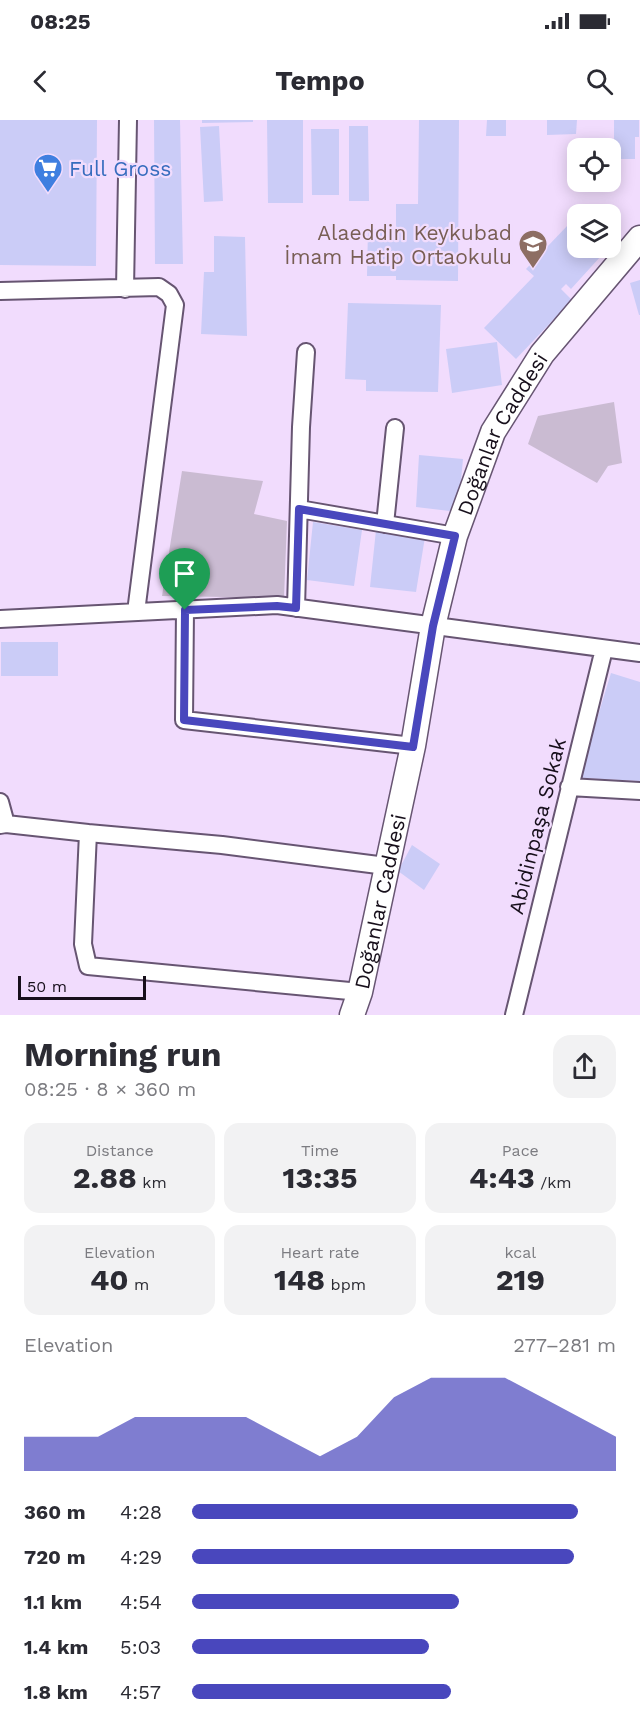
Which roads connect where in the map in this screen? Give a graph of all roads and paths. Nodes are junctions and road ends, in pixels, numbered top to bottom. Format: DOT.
graph roads {
  1 [pos="128,120"];
  2 [pos="640,238"];
  3 [pos="125,289"];
  4 [pos="0,291"];
  5 [pos="306,352"];
  6 [pos="395,428"];
  7 [pos="299,509"];
  8 [pos="385,524"];
  9 [pos="455,536"];
  10 [pos="296,608"];
  11 [pos="185,610"];
  12 [pos="136,612"];
  13 [pos="0,619"];
  14 [pos="433,626"];
  15 [pos="604,649"];
  16 [pos="640,653"];
  17 [pos="413,747"];
  18 [pos="568,787"];
  19 [pos="640,791"];
  20 [pos="0,802"];
  21 [pos="3,824"];
  22 [pos="88,833"];
  23 [pos="386,866"];
  24 [pos="360,992"];
  25 [pos="352,1015"];
  26 [pos="514,1015"];
  1 -- 3 [label="street"];
  2 -- 9 [label="street, Doğanlar Caddesi"];
  3 -- 4 [label="street"];
  3 -- 12 [label="street"];
  5 -- 7 [label="street"];
  6 -- 8 [label="street"];
  7 -- 8 [label="street"];
  7 -- 10 [label="street"];
  8 -- 9 [label="street"];
  9 -- 14 [label="street, Doğanlar Caddesi"];
  10 -- 11 [label="street"];
  10 -- 14 [label="street"];
  11 -- 12 [label="street"];
  11 -- 17 [label="street"];
  12 -- 13 [label="street"];
  14 -- 15 [label="street"];
  14 -- 17 [label="street, Doğanlar Caddesi"];
  15 -- 16 [label="street"];
  15 -- 18 [label="street, Abidinpaşa Sokak"];
  17 -- 23 [label="street, Doğanlar Caddesi"];
  18 -- 19 [label="street"];
  18 -- 26 [label="street, Abidinpaşa Sokak"];
  20 -- 21 [label="street"];
  21 -- 22 [label="street"];
  22 -- 23 [label="street"];
  22 -- 24 [label="street"];
  23 -- 24 [label="street, Doğanlar Caddesi"];
  24 -- 25 [label="street, Doğanlar Caddesi"];
}
